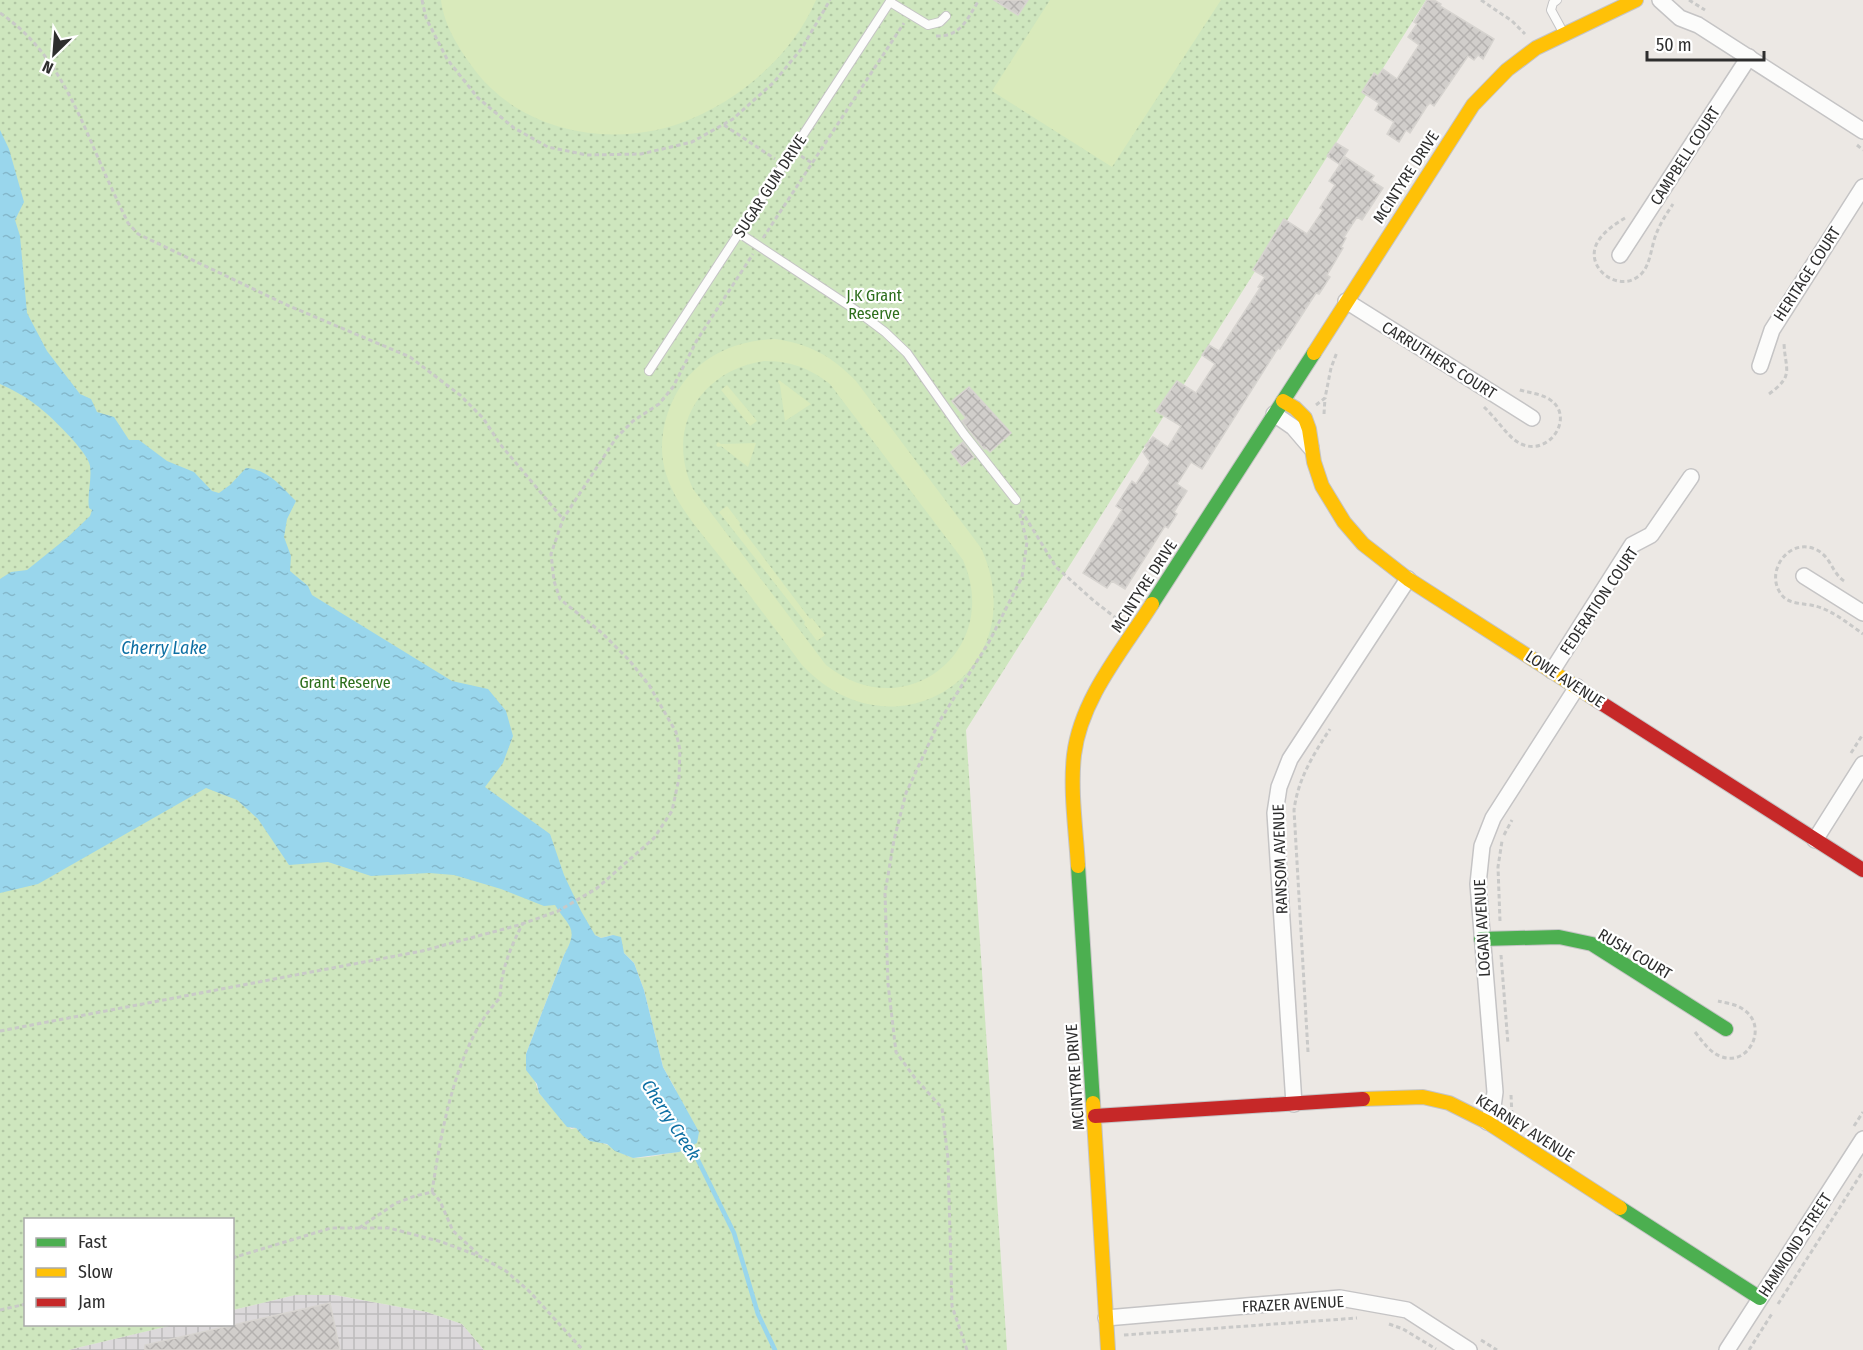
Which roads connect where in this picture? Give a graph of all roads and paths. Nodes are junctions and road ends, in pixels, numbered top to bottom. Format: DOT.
graph roads {
  1 [pos="422,0"];
  2 [pos="830,0"];
  3 [pos="1481,0"];
  4 [pos="1557,0"];
  5 [pos="1636,0"];
  6 [pos="1660,0"];
  7 [pos="1675,0"];
  8 [pos="890,1"];
  9 [pos="0,13"];
  10 [pos="909,14"];
  11 [pos="946,16"];
  12 [pos="1698,25"];
  13 [pos="1563,33"];
  14 [pos="1519,41"];
  15 [pos="1749,57"];
  16 [pos="724,125"];
  17 [pos="1863,131"];
  18 [pos="784,165"];
  19 [pos="1863,187"];
  20 [pos="739,233"];
  21 [pos="758,246"];
  22 [pos="1620,255"];
  23 [pos="1346,301"];
  24 [pos="1784,341"];
  25 [pos="1340,345"];
  26 [pos="1760,366"];
  27 [pos="649,371"];
  28 [pos="1769,394"];
  29 [pos="1283,401"];
  30 [pos="1274,414"];
  31 [pos="1302,414"];
  32 [pos="1532,418"];
  33 [pos="1311,448"];
  34 [pos="1691,477"];
  35 [pos="1016,500"];
  36 [pos="564,519"];
  37 [pos="1804,576"];
  38 [pos="1408,579"];
  39 [pos="1863,613"];
  40 [pos="1135,631"];
  41 [pos="1552,671"];
  42 [pos="1577,687"];
  43 [pos="1335,722"];
  44 [pos="1863,764"];
  45 [pos="1514,816"];
  46 [pos="1815,840"];
  47 [pos="1863,870"];
  48 [pos="523,923"];
  49 [pos="1500,938"];
  50 [pos="1481,939"];
  51 [pos="1726,1029"];
  52 [pos="0,1031"];
  53 [pos="1308,1053"];
  54 [pos="1509,1054"];
  55 [pos="1511,1088"];
  56 [pos="1294,1104"];
  57 [pos="1493,1107"];
  58 [pos="1095,1116"];
  59 [pos="1487,1122"];
  60 [pos="1863,1139"];
  61 [pos="1863,1171"];
  62 [pos="432,1192"];
  63 [pos="358,1228"];
  64 [pos="479,1256"];
  65 [pos="234,1257"];
  66 [pos="1760,1298"];
  67 [pos="24,1304"];
  68 [pos="0,1310"];
  69 [pos="1114,1317"];
  70 [pos="1358,1318"];
  71 [pos="1384,1322"];
  72 [pos="1123,1335"];
  73 [pos="1124,1343"];
  74 [pos="583,1350"];
  75 [pos="967,1350"];
  76 [pos="1108,1350"];
  77 [pos="1438,1350"];
  78 [pos="1469,1350"];
  79 [pos="1727,1350"];
  80 [pos="1749,1350"];
  1 -- 16 [label="path"];
  2 -- 16 [label="path"];
  3 -- 14 [label="path"];
  4 -- 13 [label="lane"];
  5 -- 13 [label="street, MCINTYRE DRIVE"];
  6 -- 12 [label="street"];
  7 -- 12 [label="street"];
  8 -- 10 [label="lane"];
  8 -- 18 [label="lane, SUGAR GUM DRIVE"];
  9 -- 36 [label="path"];
  10 -- 11 [label="lane"];
  10 -- 21 [label="path"];
  12 -- 15 [label="street"];
  13 -- 23 [label="street, MCINTYRE DRIVE"];
  15 -- 17 [label="street"];
  15 -- 22 [label="street, CAMPBELL COURT"];
  16 -- 18 [label="path"];
  18 -- 20 [label="lane, SUGAR GUM DRIVE"];
  19 -- 26 [label="street, HERITAGE COURT"];
  20 -- 21 [label="lane"];
  20 -- 27 [label="lane, SUGAR GUM DRIVE"];
  21 -- 35 [label="lane"];
  21 -- 36 [label="path"];
  23 -- 29 [label="street, MCINTYRE DRIVE"];
  23 -- 32 [label="street, CARRUTHERS COURT"];
  24 -- 28 [label="path"];
  25 -- 31 [label="path"];
  29 -- 30 [label="street, MCINTYRE DRIVE"];
  29 -- 31 [label="street"];
  30 -- 33 [label="street, LOWE AVENUE"];
  30 -- 40 [label="street, MCINTYRE DRIVE"];
  31 -- 33 [label="street, LOWE AVENUE"];
  33 -- 38 [label="street, LOWE AVENUE"];
  34 -- 41 [label="street, FEDERATION COURT"];
  35 -- 40 [label="path"];
  35 -- 75 [label="path"];
  36 -- 48 [label="path"];
  37 -- 39 [label="street"];
  38 -- 41 [label="street, LOWE AVENUE"];
  38 -- 56 [label="street, RANSOM AVENUE"];
  40 -- 58 [label="street, MCINTYRE DRIVE"];
  41 -- 42 [label="street, LOWE AVENUE"];
  42 -- 46 [label="street, LOWE AVENUE"];
  42 -- 50 [label="street, LOGAN AVENUE"];
  43 -- 53 [label="path"];
  44 -- 46 [label="street"];
  45 -- 49 [label="path"];
  46 -- 47 [label="street, LOWE AVENUE"];
  48 -- 52 [label="path"];
  48 -- 62 [label="path"];
  49 -- 50 [label="street, RUSH COURT"];
  49 -- 51 [label="street, RUSH COURT"];
  49 -- 54 [label="path"];
  50 -- 57 [label="street, LOGAN AVENUE"];
  55 -- 57 [label="path"];
  56 -- 58 [label="street, KEARNEY AVENUE"];
  56 -- 59 [label="street, KEARNEY AVENUE"];
  57 -- 59 [label="street, LOGAN AVENUE"];
  58 -- 69 [label="street, MCINTYRE DRIVE"];
  59 -- 66 [label="street, KEARNEY AVENUE"];
  60 -- 66 [label="street, HAMMOND STREET"];
  61 -- 80 [label="path"];
  62 -- 63 [label="path"];
  62 -- 64 [label="path"];
  63 -- 64 [label="path"];
  63 -- 65 [label="path"];
  64 -- 74 [label="path"];
  66 -- 79 [label="street, HAMMOND STREET"];
  67 -- 68 [label="path"];
  69 -- 72 [label="path"];
  69 -- 76 [label="street, MCINTYRE DRIVE"];
  69 -- 78 [label="street, FRAZER AVENUE"];
  70 -- 72 [label="path"];
  71 -- 77 [label="path"];
  72 -- 73 [label="path"];
}
